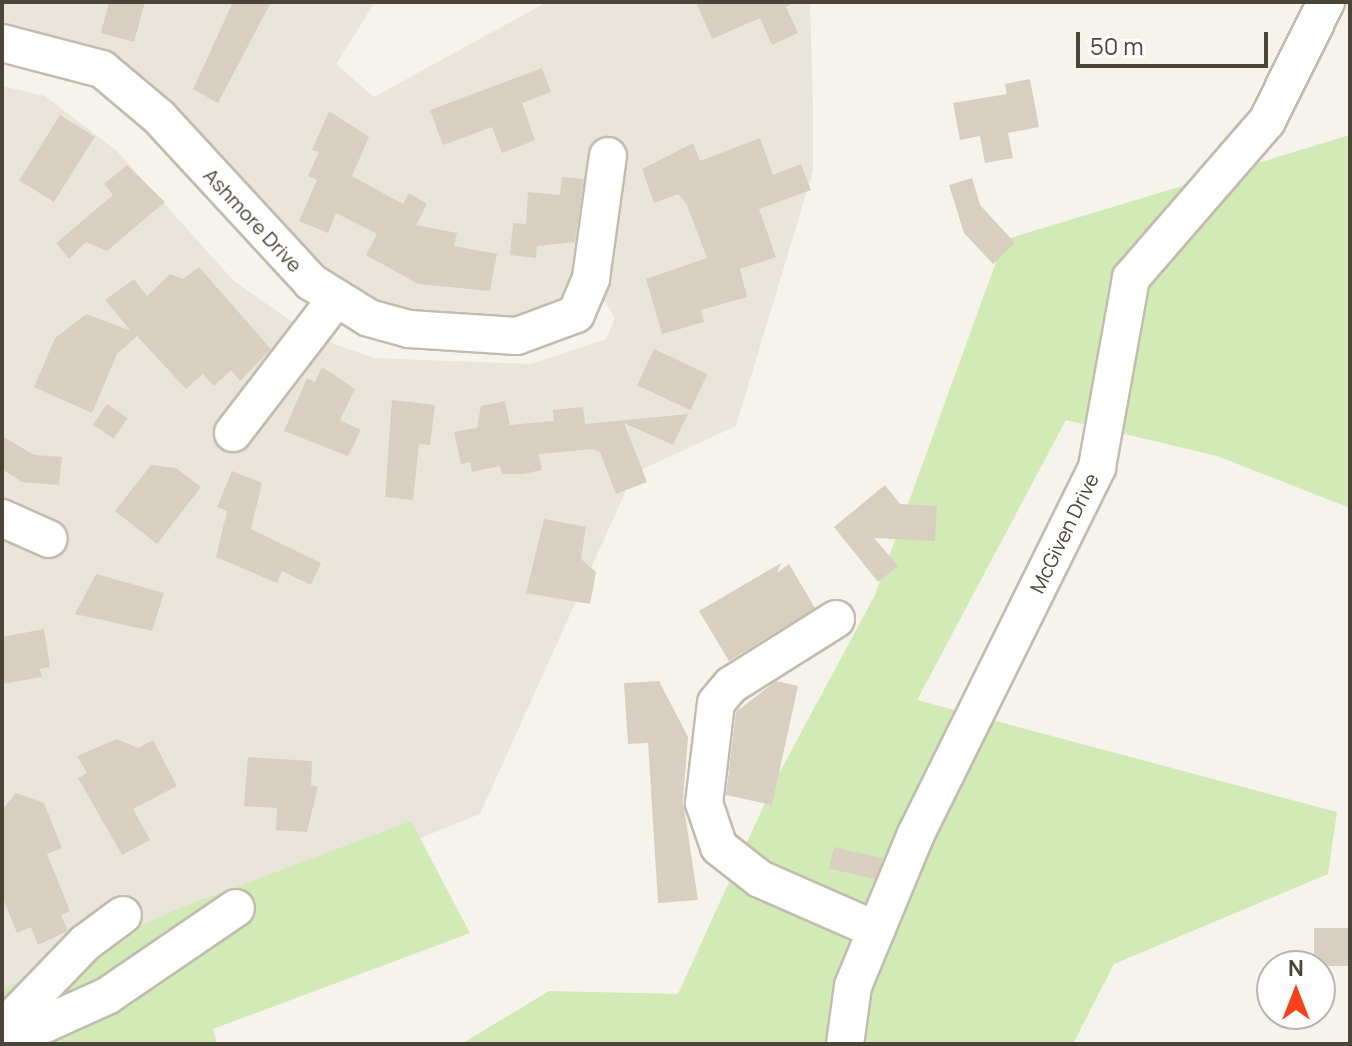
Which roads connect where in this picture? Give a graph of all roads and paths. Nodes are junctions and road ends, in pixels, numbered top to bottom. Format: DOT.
graph roads {
  1 [pos="1326,2"];
  2 [pos="2,43"];
  3 [pos="608,156"];
  4 [pos="336,299"];
  5 [pos="233,433"];
  6 [pos="2,518"];
  7 [pos="49,539"];
  8 [pos="836,619"];
  9 [pos="236,908"];
  10 [pos="123,915"];
  11 [pos="876,930"];
  12 [pos="2,1030"];
  13 [pos="845,1044"];
  1 -- 11 [label="street, McGiven Drive"];
  2 -- 4 [label="street, Ashmore Drive"];
  3 -- 4 [label="street, Ashmore Drive"];
  4 -- 5 [label="street"];
  6 -- 7 [label="street"];
  8 -- 11 [label="street"];
  9 -- 12 [label="street"];
  10 -- 12 [label="street"];
  11 -- 13 [label="street, McGiven Drive"];
}
